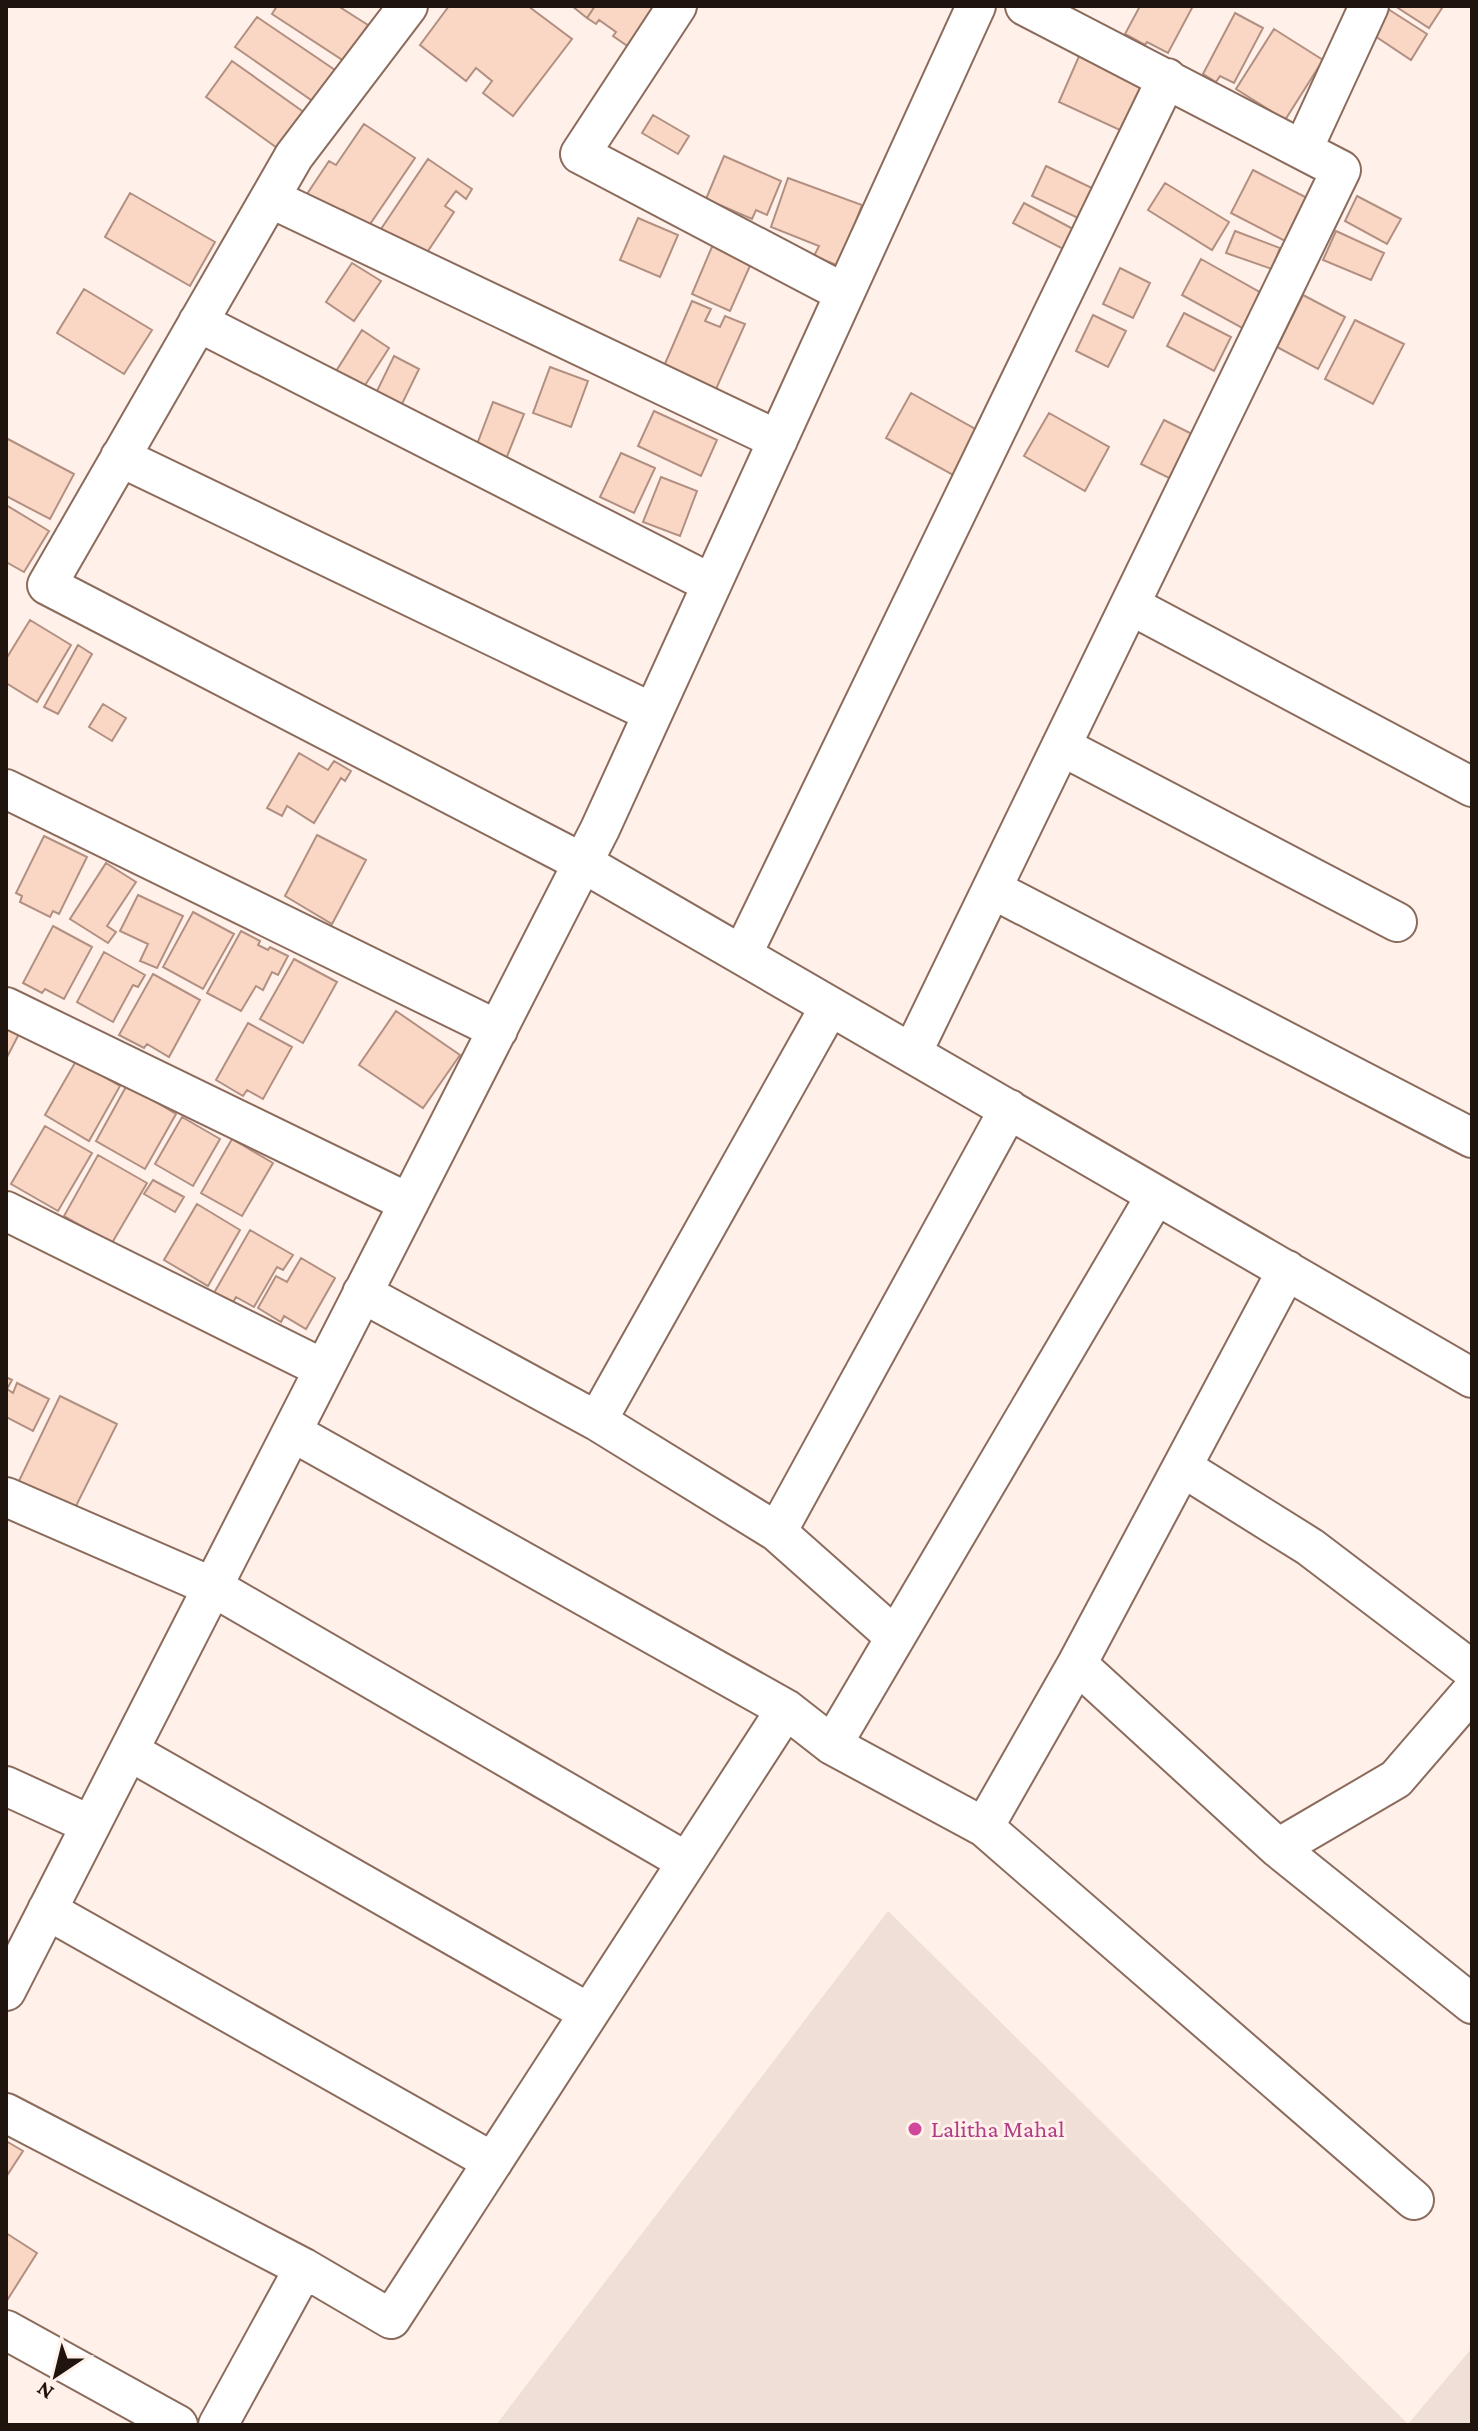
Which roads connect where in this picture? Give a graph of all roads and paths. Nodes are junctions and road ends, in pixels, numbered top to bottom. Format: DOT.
graph roads {
  1 [pos="408,6"];
  2 [pos="677,6"];
  3 [pos="976,6"];
  4 [pos="1025,6"];
  5 [pos="1369,6"];
  6 [pos="1167,78"];
  7 [pos="1303,149"];
  8 [pos="270,198"];
  9 [pos="844,293"];
  10 [pos="198,322"];
  11 [pos="778,440"];
  12 [pos="120,457"];
  13 [pos="712,584"];
  14 [pos="1130,605"];
  15 [pos="653,713"];
  16 [pos="1061,746"];
  17 [pos="1472,787"];
  18 [pos="6,789"];
  19 [pos="583,863"];
  20 [pos="992,889"];
  21 [pos="1397,922"];
  22 [pos="742,955"];
  23 [pos="830,1006"];
  24 [pos="6,1007"];
  25 [pos="498,1030"];
  26 [pos="912,1053"];
  27 [pos="1009,1109"];
  28 [pos="1472,1138"];
  29 [pos="1156,1195"];
  30 [pos="409,1203"];
  31 [pos="6,1211"];
  32 [pos="1287,1270"];
  33 [pos="362,1293"];
  34 [pos="324,1369"];
  35 [pos="1472,1378"];
  36 [pos="597,1421"];
  37 [pos="292,1432"];
  38 [pos="1182,1467"];
  39 [pos="6,1497"];
  40 [pos="777,1532"];
  41 [pos="213,1587"];
  42 [pos="894,1636"];
  43 [pos="1077,1664"];
  44 [pos="1472,1670"];
  45 [pos="1472,1691"];
  46 [pos="786,1709"];
  47 [pos="832,1745"];
  48 [pos="129,1751"];
  49 [pos="6,1786"];
  50 [pos="91,1825"];
  51 [pos="984,1827"];
  52 [pos="1278,1848"];
  53 [pos="687,1862"];
  54 [pos="47,1910"];
  55 [pos="6,1991"];
  56 [pos="1472,2004"];
  57 [pos="589,2013"];
  58 [pos="6,2113"];
  59 [pos="493,2162"];
  60 [pos="1414,2200"];
  61 [pos="304,2268"];
  62 [pos="6,2330"];
  63 [pos="178,2425"];
  64 [pos="218,2425"];
  1 -- 8 [label="street"];
  2 -- 9 [label="street"];
  3 -- 9 [label="street"];
  4 -- 6 [label="street"];
  5 -- 7 [label="street"];
  6 -- 7 [label="street"];
  6 -- 22 [label="street"];
  7 -- 14 [label="street"];
  8 -- 10 [label="street"];
  8 -- 11 [label="street"];
  9 -- 11 [label="street"];
  10 -- 12 [label="street"];
  10 -- 13 [label="street"];
  11 -- 13 [label="street"];
  12 -- 15 [label="street"];
  12 -- 19 [label="street"];
  13 -- 15 [label="street"];
  14 -- 16 [label="street"];
  14 -- 17 [label="street"];
  15 -- 19 [label="street"];
  16 -- 20 [label="street"];
  16 -- 21 [label="street"];
  18 -- 25 [label="street"];
  19 -- 22 [label="street"];
  19 -- 25 [label="street"];
  20 -- 26 [label="street"];
  20 -- 28 [label="street"];
  22 -- 23 [label="street"];
  23 -- 26 [label="street"];
  23 -- 36 [label="street"];
  24 -- 30 [label="street"];
  25 -- 30 [label="street"];
  26 -- 27 [label="street"];
  27 -- 29 [label="street"];
  27 -- 40 [label="street"];
  29 -- 32 [label="street"];
  29 -- 42 [label="street"];
  30 -- 33 [label="street"];
  31 -- 34 [label="street"];
  32 -- 35 [label="street"];
  32 -- 38 [label="street"];
  33 -- 34 [label="street"];
  33 -- 36 [label="street"];
  34 -- 37 [label="street"];
  36 -- 40 [label="street"];
  37 -- 41 [label="street"];
  37 -- 46 [label="street"];
  38 -- 43 [label="street"];
  38 -- 44 [label="street"];
  39 -- 41 [label="street"];
  40 -- 42 [label="street"];
  41 -- 48 [label="street"];
  41 -- 53 [label="street"];
  42 -- 47 [label="street"];
  43 -- 51 [label="street"];
  43 -- 52 [label="street"];
  45 -- 52 [label="street"];
  46 -- 47 [label="street"];
  46 -- 53 [label="street"];
  47 -- 51 [label="street"];
  48 -- 50 [label="street"];
  48 -- 57 [label="street"];
  49 -- 50 [label="street"];
  50 -- 54 [label="street"];
  51 -- 60 [label="street"];
  52 -- 56 [label="street"];
  53 -- 57 [label="street"];
  54 -- 55 [label="street"];
  54 -- 59 [label="street"];
  57 -- 59 [label="street"];
  58 -- 61 [label="street"];
  59 -- 61 [label="street"];
  61 -- 64 [label="street"];
  62 -- 63 [label="street"];
}
